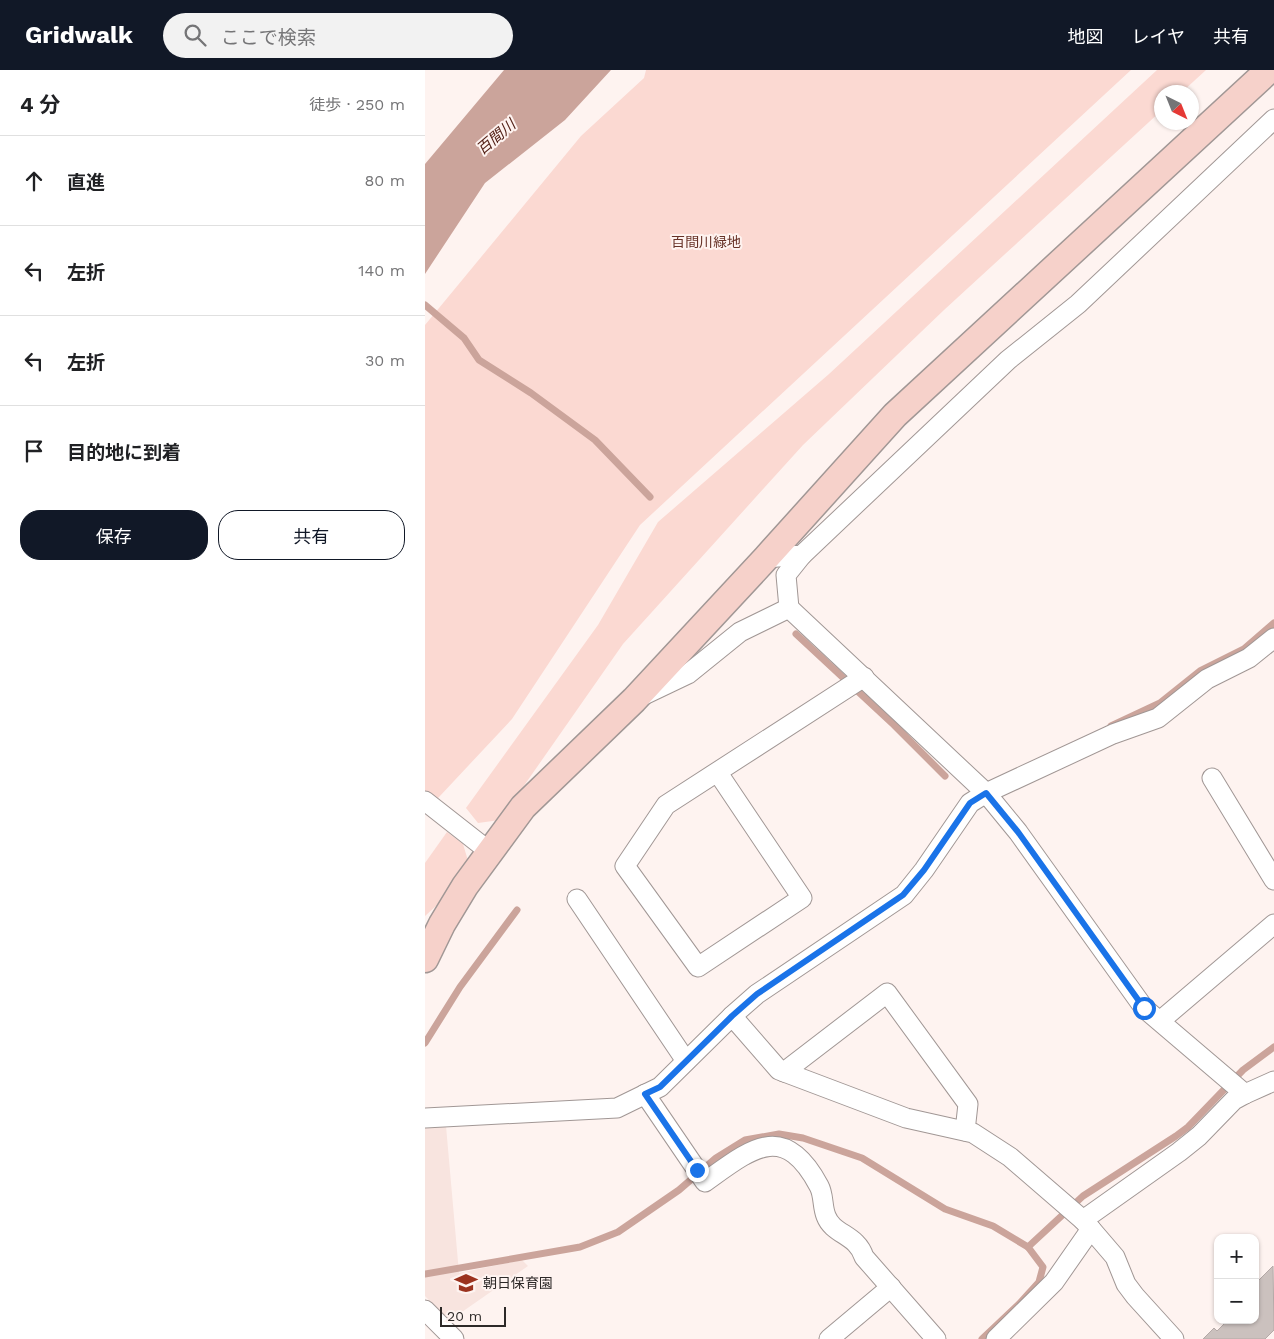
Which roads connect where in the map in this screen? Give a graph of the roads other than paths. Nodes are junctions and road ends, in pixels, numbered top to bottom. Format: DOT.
graph roads {
  1 [pos="1269,70"];
  2 [pos="1274,119"];
  3 [pos="802,555"];
  4 [pos="766,558"];
  5 [pos="789,608"];
  6 [pos="1274,638"];
  7 [pos="854,684"];
  8 [pos="634,700"];
  9 [pos="718,773"];
  10 [pos="1212,778"];
  11 [pos="986,793"];
  12 [pos="425,801"];
  13 [pos="483,847"];
  14 [pos="1274,880"];
  15 [pos="577,899"];
  16 [pos="1274,924"];
  17 [pos="425,959"];
  18 [pos="732,1016"];
  19 [pos="1159,1021"];
  20 [pos="686,1061"];
  21 [pos="784,1072"];
  22 [pos="1274,1081"];
  23 [pos="1235,1086"];
  24 [pos="645,1094"];
  25 [pos="425,1118"];
  26 [pos="965,1131"];
  27 [pos="1078,1216"];
  28 [pos="891,1288"];
  29 [pos="427,1316"];
  30 [pos="454,1339"];
  31 [pos="829,1339"];
  32 [pos="936,1339"];
  33 [pos="996,1339"];
  34 [pos="1175,1339"];
  1 -- 4 [label="street"];
  2 -- 3 [label="street"];
  3 -- 4 [label="street"];
  3 -- 5 [label="street"];
  4 -- 8 [label="street"];
  5 -- 7 [label="street"];
  5 -- 8 [label="street"];
  6 -- 11 [label="street"];
  7 -- 9 [label="street"];
  7 -- 11 [label="street"];
  8 -- 13 [label="street"];
  9 -- 9 [label="street"];
  10 -- 14 [label="street"];
  11 -- 18 [label="street"];
  11 -- 19 [label="street"];
  12 -- 13 [label="street"];
  13 -- 17 [label="street"];
  15 -- 20 [label="street"];
  16 -- 19 [label="street"];
  18 -- 20 [label="street"];
  18 -- 21 [label="street"];
  19 -- 23 [label="street"];
  20 -- 24 [label="street"];
  21 -- 26 [label="street"];
  21 -- 26 [label="street"];
  22 -- 23 [label="street"];
  23 -- 27 [label="street"];
  24 -- 25 [label="street"];
  24 -- 28 [label="street"];
  26 -- 27 [label="street"];
  27 -- 33 [label="street"];
  27 -- 34 [label="street"];
  28 -- 31 [label="street"];
  28 -- 32 [label="street"];
  29 -- 30 [label="street"];
}
